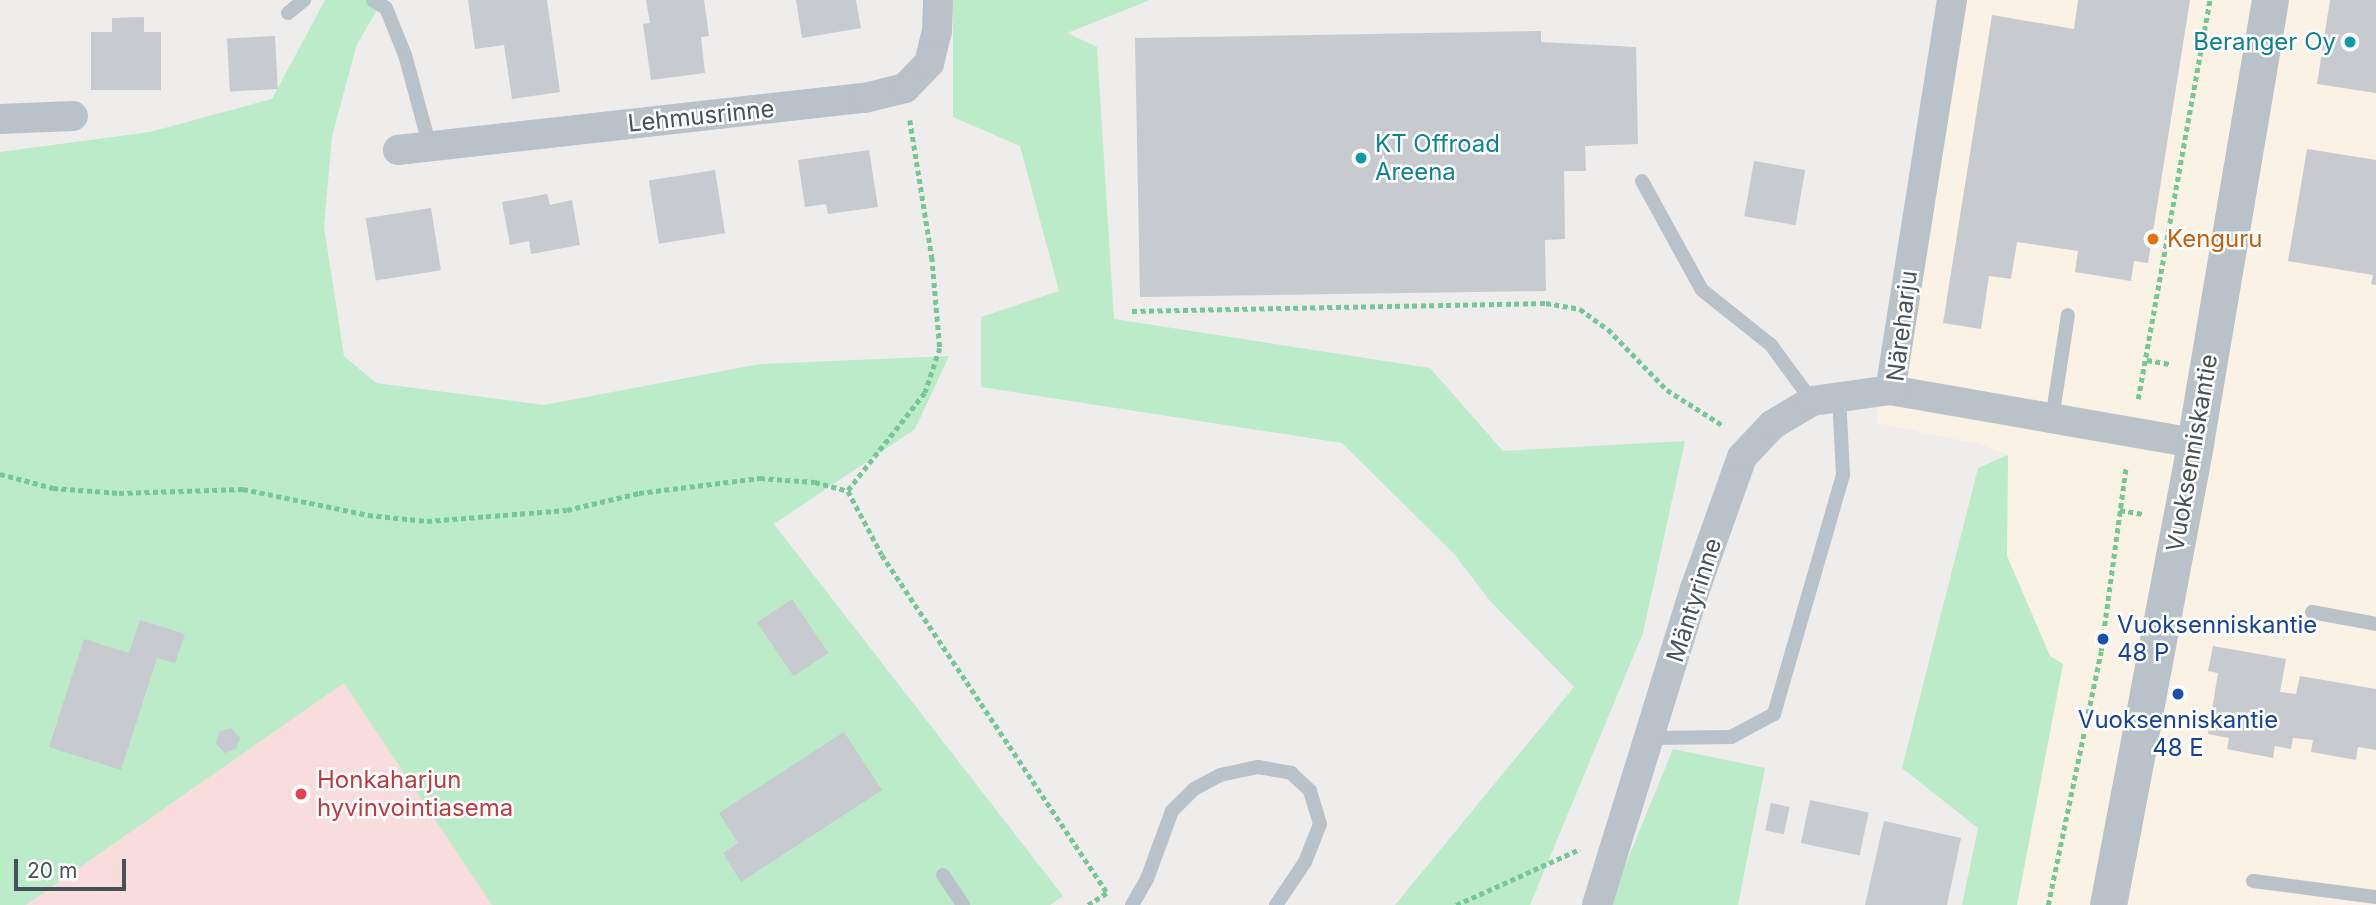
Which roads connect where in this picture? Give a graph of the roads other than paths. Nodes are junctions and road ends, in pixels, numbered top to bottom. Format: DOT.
graph roads {
  1 [pos="304,0"];
  2 [pos="373,0"];
  3 [pos="938,0"];
  4 [pos="1952,0"];
  5 [pos="2270,0"];
  6 [pos="288,13"];
  7 [pos="73,116"];
  8 [pos="0,120"];
  9 [pos="430,147"];
  10 [pos="398,150"];
  11 [pos="1642,181"];
  12 [pos="2068,315"];
  13 [pos="1889,390"];
  14 [pos="1826,398"];
  15 [pos="2052,419"];
  16 [pos="2195,443"];
  17 [pos="2312,612"];
  18 [pos="2376,624"];
  19 [pos="1652,738"];
  20 [pos="943,876"];
  21 [pos="2253,881"];
  22 [pos="2376,897"];
  23 [pos="963,905"];
  24 [pos="1132,905"];
  25 [pos="1276,905"];
  26 [pos="1597,905"];
  27 [pos="2108,905"];
  1 -- 6 [label="lane"];
  2 -- 9 [label="lane"];
  3 -- 9 [label="street, Lehmusrinne"];
  4 -- 13 [label="street, Näreharju"];
  5 -- 16 [label="street, Vuoksenniskantie"];
  7 -- 8 [label="street"];
  9 -- 10 [label="street, Lehmusrinne"];
  11 -- 14 [label="lane"];
  12 -- 15 [label="lane"];
  13 -- 14 [label="street, Mäntyrinne"];
  13 -- 15 [label="street, Näreharju"];
  14 -- 19 [label="street, Mäntyrinne"];
  14 -- 19 [label="lane"];
  15 -- 16 [label="street, Näreharju"];
  16 -- 27 [label="street, Vuoksenniskantie"];
  17 -- 18 [label="lane"];
  19 -- 26 [label="street, Mäntyrinne"];
  20 -- 23 [label="lane"];
  21 -- 22 [label="lane"];
  24 -- 25 [label="lane"];
}
